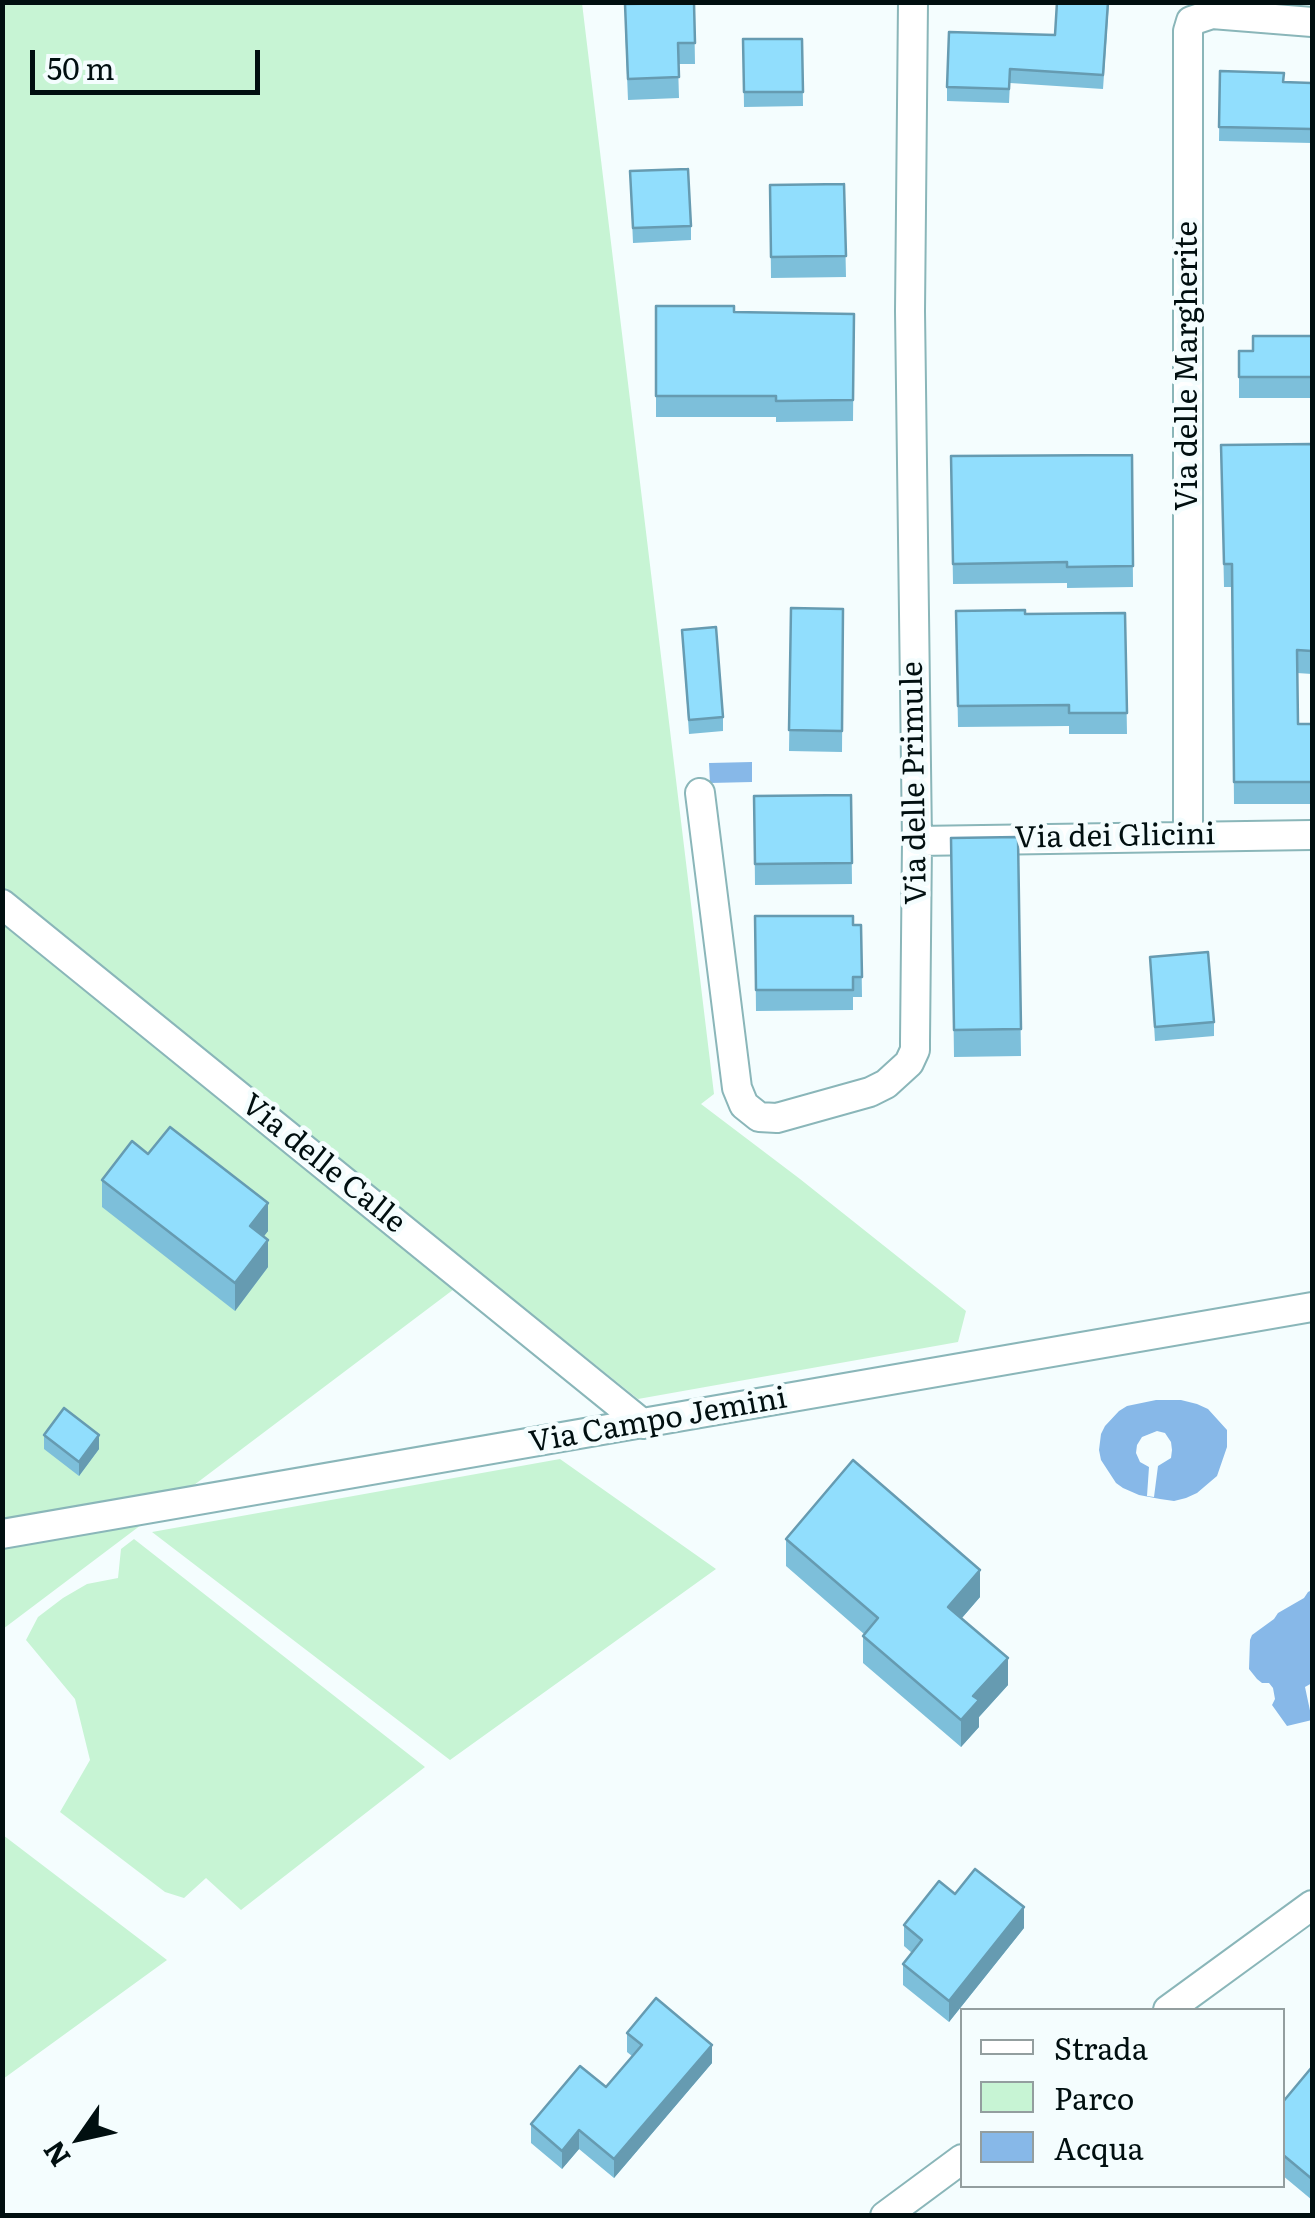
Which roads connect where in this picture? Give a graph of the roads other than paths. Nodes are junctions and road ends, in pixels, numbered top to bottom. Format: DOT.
graph roads {
  1 [pos="912,2"];
  2 [pos="1312,22"];
  3 [pos="700,794"];
  4 [pos="1312,834"];
  5 [pos="1188,836"];
  6 [pos="916,841"];
  7 [pos="2,904"];
  8 [pos="1312,1306"];
  9 [pos="643,1424"];
  10 [pos="2,1534"];
  11 [pos="1312,1905"];
  12 [pos="1171,2008"];
  13 [pos="960,2160"];
  14 [pos="885,2216"];
  1 -- 6 [label="street, Via delle Primule"];
  2 -- 5 [label="street, Via delle Margherite"];
  3 -- 6 [label="street, Via delle Primule"];
  4 -- 5 [label="street, Via dei Glicini"];
  5 -- 6 [label="street, Via dei Glicini"];
  7 -- 9 [label="street, Via delle Calle"];
  8 -- 9 [label="street, Via Campo Jemini"];
  9 -- 10 [label="street, Via Campo Jemini"];
  11 -- 12 [label="street"];
  13 -- 14 [label="street"];
}
